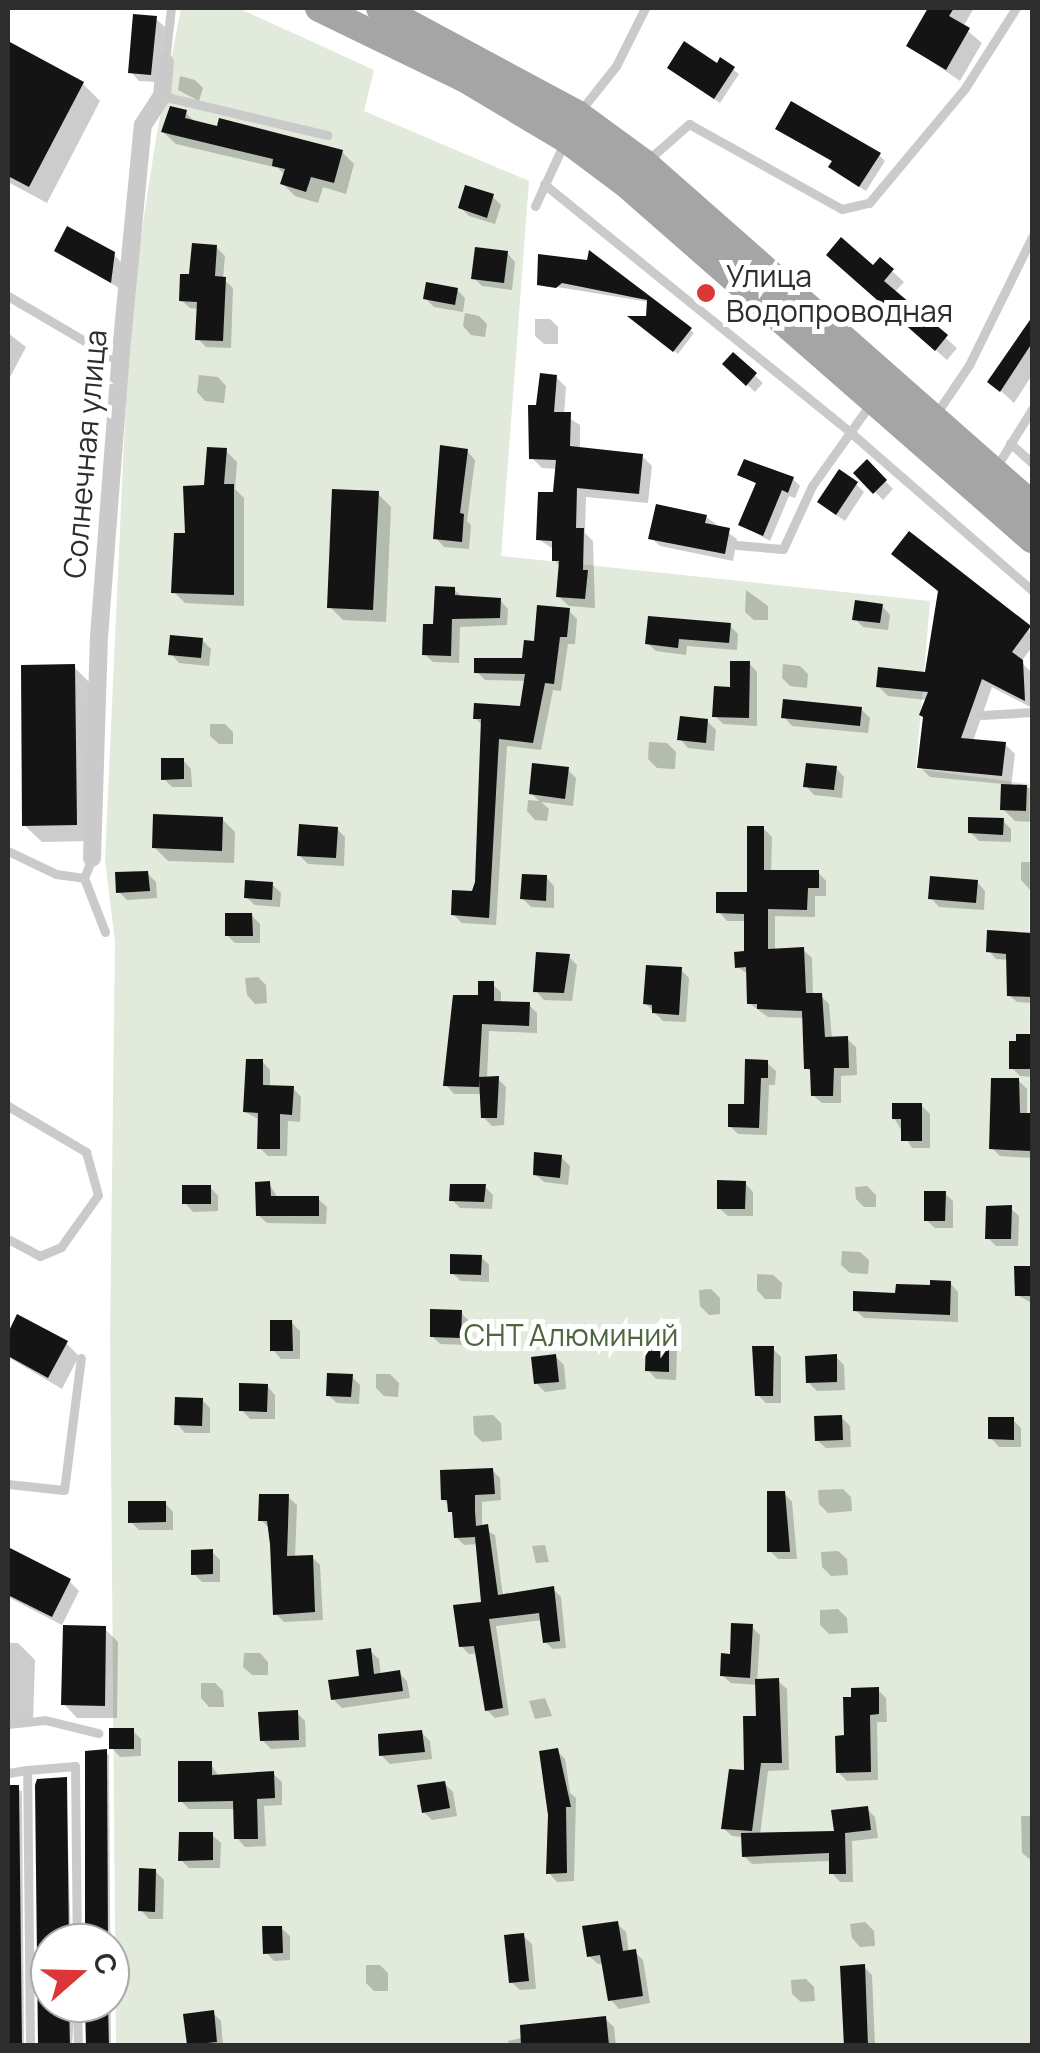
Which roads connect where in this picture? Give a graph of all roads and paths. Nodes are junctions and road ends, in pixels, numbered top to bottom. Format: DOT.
graph roads {
  1 [pos="172,8"];
  2 [pos="319,8"];
  3 [pos="380,8"];
  4 [pos="645,8"];
  5 [pos="1016,8"];
  6 [pos="165,62"];
  7 [pos="162,96"];
  8 [pos="571,127"];
  9 [pos="327,134"];
  10 [pos="644,162"];
  11 [pos="544,184"];
  12 [pos="535,206"];
  13 [pos="1032,237"];
  14 [pos="8,296"];
  15 [pos="120,362"];
  16 [pos="874,399"];
  17 [pos="1032,409"];
  18 [pos="933,418"];
  19 [pos="850,432"];
  20 [pos="1010,443"];
  21 [pos="1032,464"];
  22 [pos="993,472"];
  23 [pos="1032,505"];
  24 [pos="1032,539"];
  25 [pos="737,544"];
  26 [pos="1032,590"];
  27 [pos="1032,712"];
  28 [pos="982,714"];
  29 [pos="8,851"];
  30 [pos="92,858"];
  31 [pos="84,878"];
  32 [pos="105,932"];
  33 [pos="8,1106"];
  34 [pos="8,1240"];
  35 [pos="81,1358"];
  36 [pos="8,1484"];
  37 [pos="8,1724"];
  38 [pos="98,1733"];
  39 [pos="27,1770"];
  40 [pos="8,1773"];
  41 [pos="77,1923"];
  42 [pos="30,2046"];
  1 -- 6 [label="lane"];
  2 -- 8 [label="main road"];
  3 -- 8 [label="main road"];
  4 -- 8 [label="lane"];
  5 -- 10 [label="lane"];
  6 -- 7 [label="street, Солнечная улица"];
  7 -- 9 [label="lane"];
  7 -- 15 [label="street, Солнечная улица"];
  8 -- 10 [label="main road"];
  8 -- 11 [label="lane"];
  8 -- 16 [label="main road"];
  10 -- 18 [label="main road"];
  11 -- 12 [label="lane"];
  11 -- 19 [label="lane"];
  13 -- 18 [label="lane"];
  14 -- 15 [label="lane"];
  15 -- 30 [label="street, Солнечная улица"];
  16 -- 19 [label="lane"];
  16 -- 24 [label="main road"];
  17 -- 20 [label="lane"];
  18 -- 22 [label="main road"];
  19 -- 25 [label="lane"];
  19 -- 26 [label="lane"];
  20 -- 21 [label="lane"];
  20 -- 22 [label="lane"];
  22 -- 23 [label="main road"];
  27 -- 28 [label="lane"];
  29 -- 31 [label="lane"];
  30 -- 31 [label="lane"];
  31 -- 32 [label="lane"];
  33 -- 34 [label="lane"];
  35 -- 36 [label="lane"];
  37 -- 38 [label="lane"];
  39 -- 40 [label="lane"];
  39 -- 41 [label="lane"];
  39 -- 42 [label="lane"];
}
